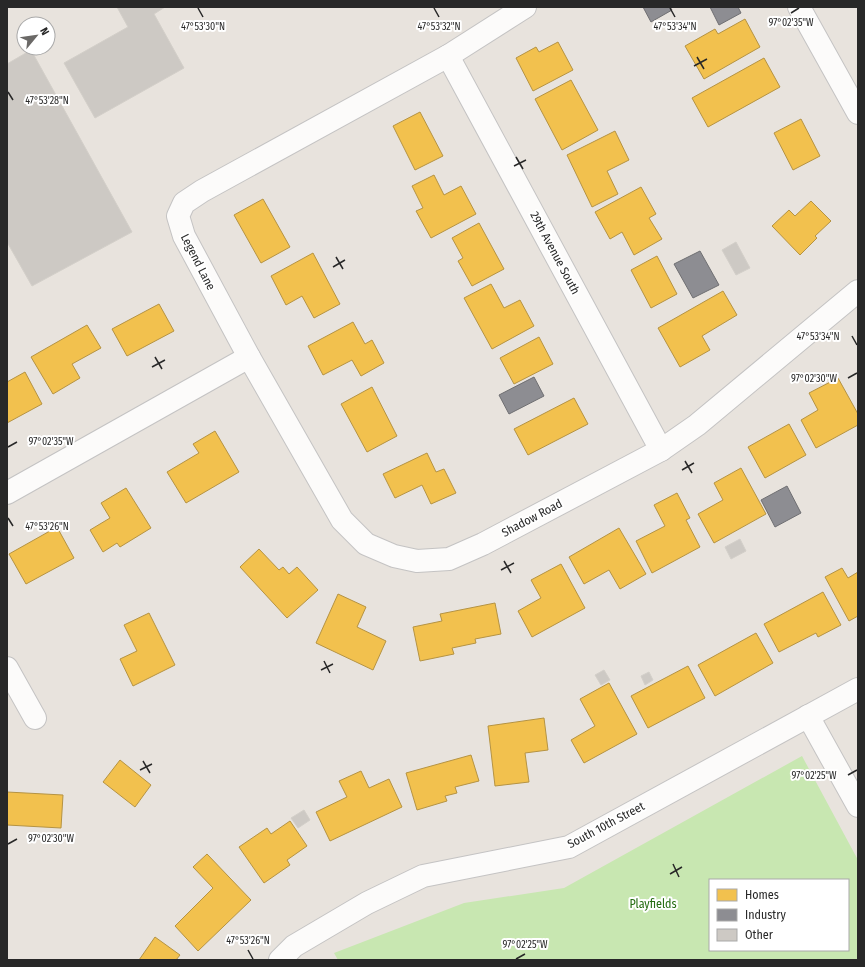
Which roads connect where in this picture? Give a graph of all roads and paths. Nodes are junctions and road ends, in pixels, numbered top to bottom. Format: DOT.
graph roads {
  1 [pos="525,7"];
  2 [pos="799,7"];
  3 [pos="448,56"];
  4 [pos="858,114"];
  5 [pos="858,292"];
  6 [pos="249,357"];
  7 [pos="661,450"];
  8 [pos="7,493"];
  9 [pos="7,668"];
  10 [pos="858,689"];
  11 [pos="808,716"];
  12 [pos="35,718"];
  13 [pos="858,806"];
  14 [pos="280,960"];
  1 -- 3 [label="street, Legend Lane"];
  2 -- 4 [label="street"];
  3 -- 6 [label="street, Legend Lane"];
  3 -- 7 [label="street, 29th Avenue South"];
  5 -- 7 [label="street, Shadow Road"];
  6 -- 7 [label="street, Shadow Road"];
  6 -- 8 [label="street"];
  9 -- 12 [label="street"];
  10 -- 11 [label="street, South 10th Street"];
  11 -- 13 [label="street"];
  11 -- 14 [label="street, South 10th Street"];
}
